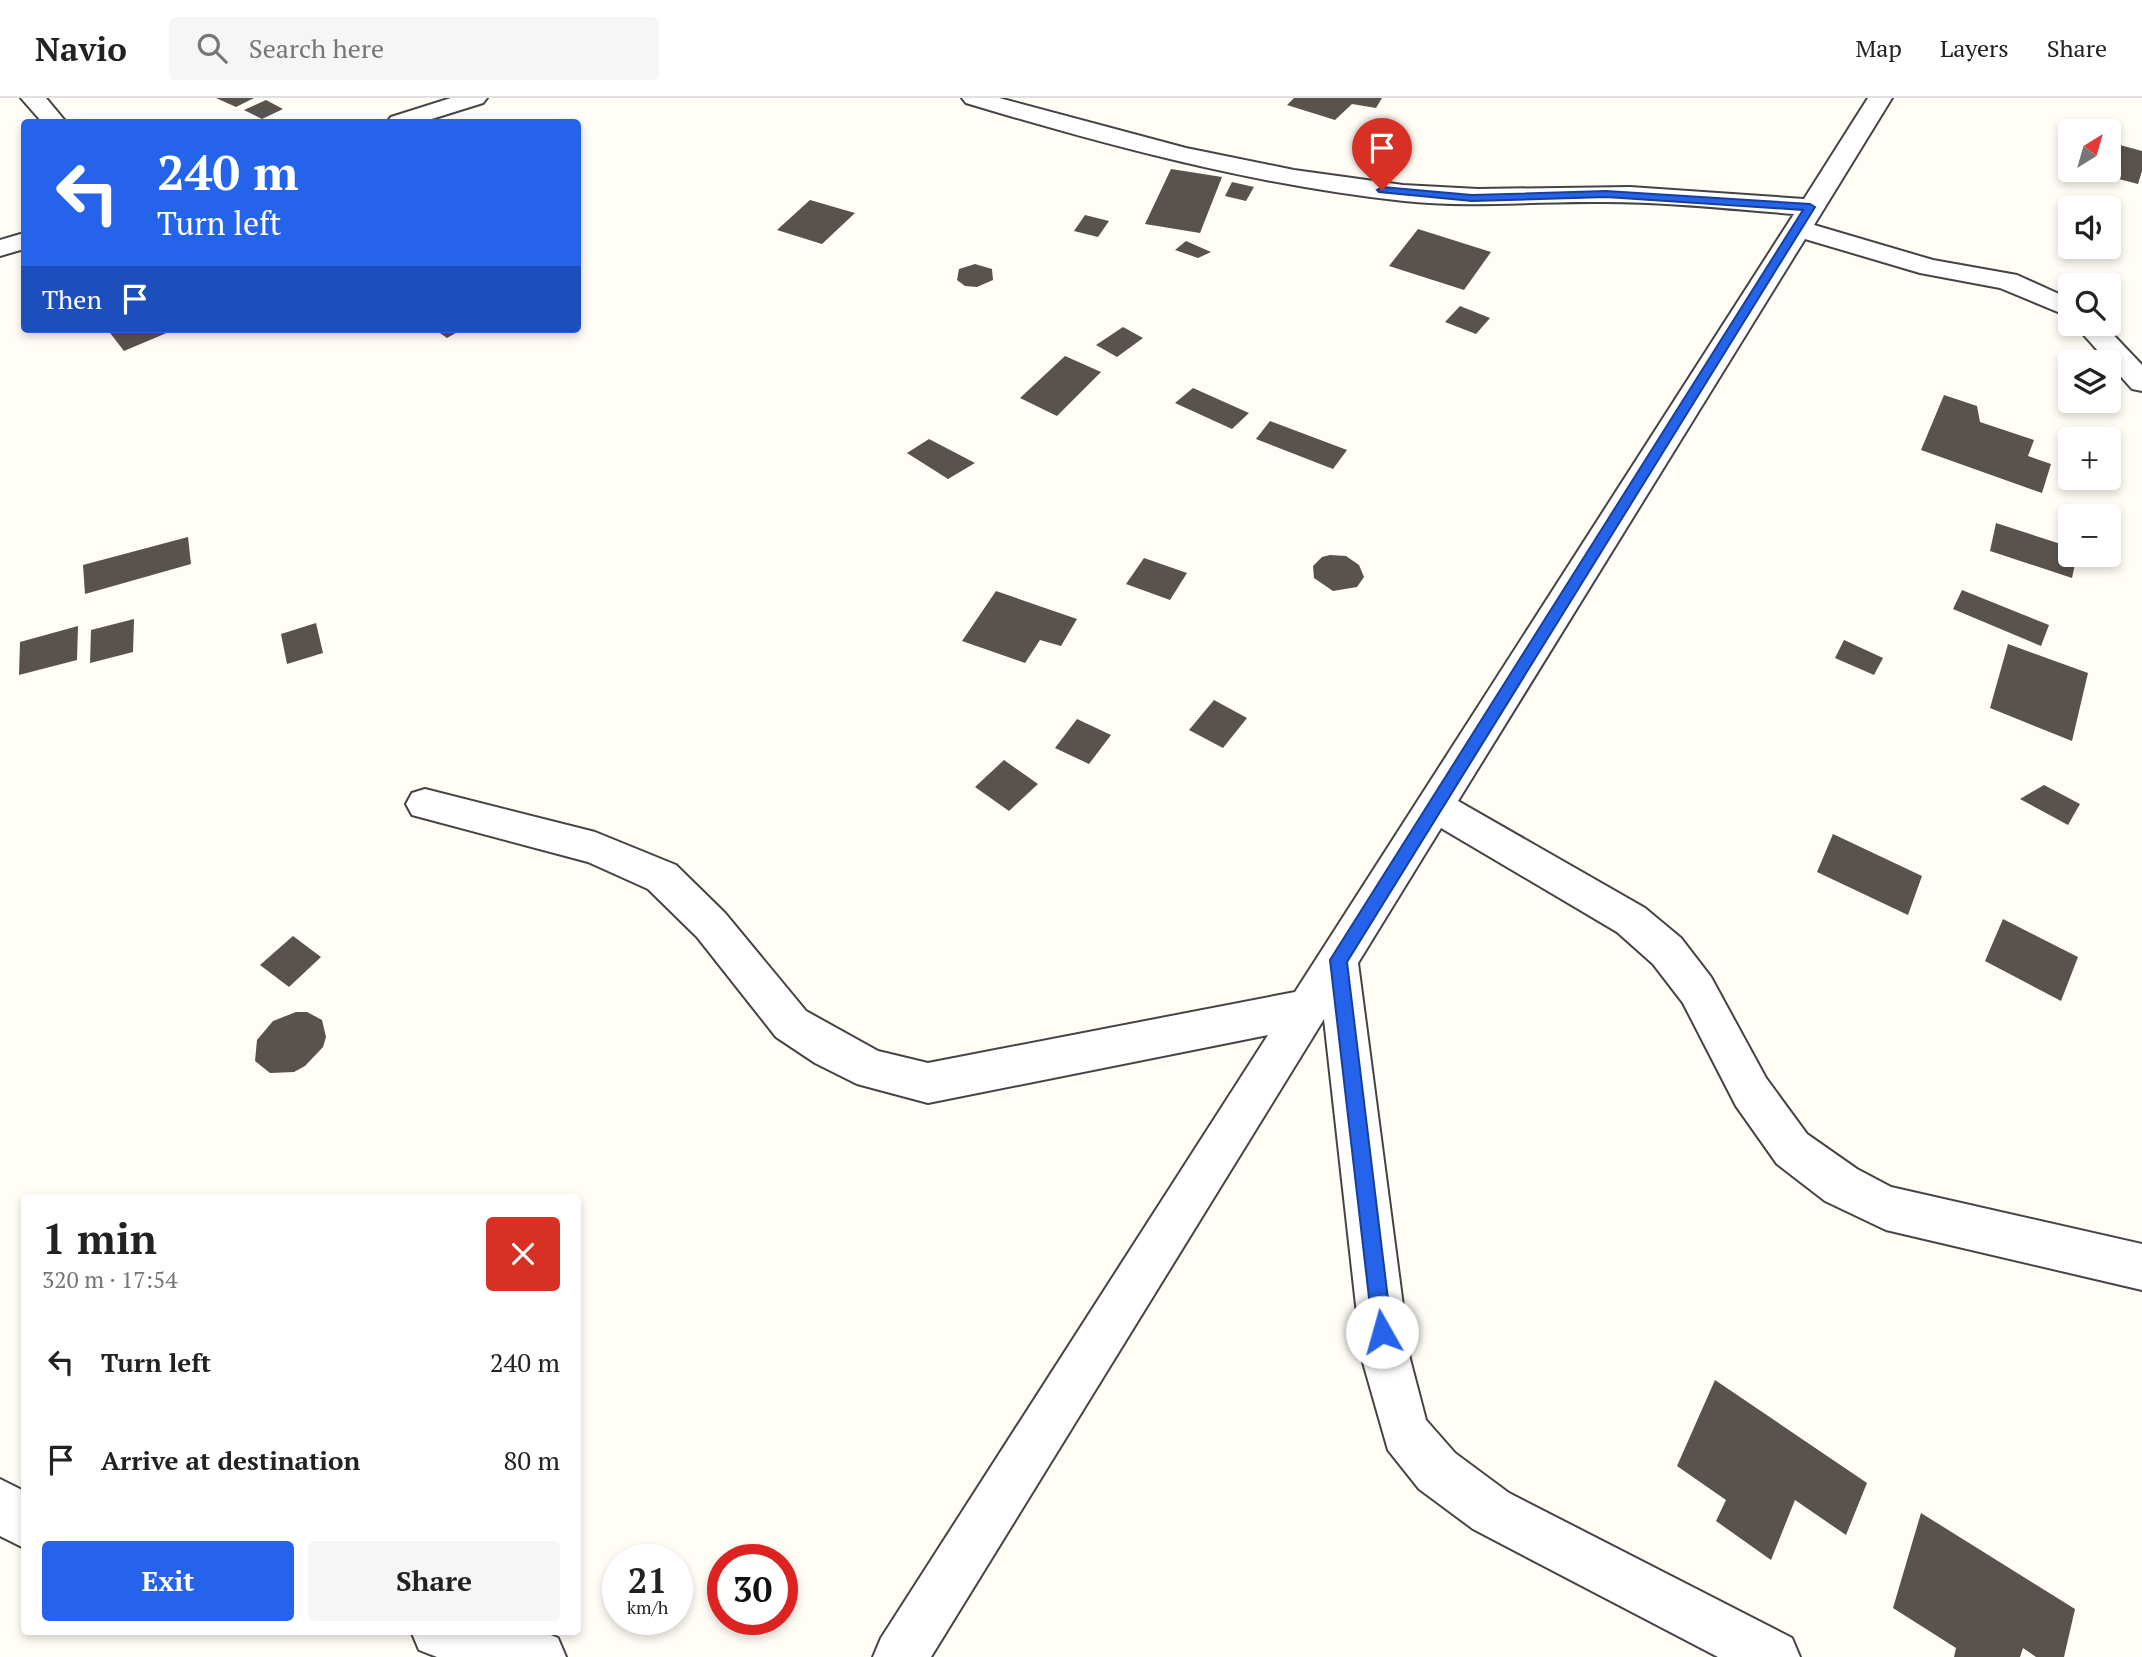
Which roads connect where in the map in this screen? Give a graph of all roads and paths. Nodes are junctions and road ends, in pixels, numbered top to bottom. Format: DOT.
graph roads {
  1 [pos="33,98"];
  2 [pos="475,98"];
  3 [pos="974,98"];
  4 [pos="1880,98"];
  5 [pos="51,119"];
  6 [pos="408,119"];
  7 [pos="1804,218"];
  8 [pos="21,242"];
  9 [pos="0,247"];
  10 [pos="2058,302"];
  11 [pos="2099,336"];
  12 [pos="2142,382"];
  13 [pos="425,804"];
  14 [pos="1435,806"];
  15 [pos="1338,960"];
  16 [pos="1309,1007"];
  17 [pos="2142,1267"];
  18 [pos="0,1504"];
  19 [pos="21,1521"];
  20 [pos="454,1635"];
  21 [pos="539,1657"];
  22 [pos="900,1657"];
  23 [pos="1773,1657"];
  1 -- 5 [label="street"];
  2 -- 6 [label="street"];
  3 -- 7 [label="street"];
  4 -- 7 [label="street"];
  7 -- 10 [label="street"];
  7 -- 14 [label="street"];
  8 -- 9 [label="street"];
  11 -- 12 [label="street"];
  13 -- 16 [label="street"];
  14 -- 15 [label="street"];
  14 -- 17 [label="street"];
  15 -- 16 [label="street"];
  15 -- 23 [label="street"];
  16 -- 22 [label="street"];
  18 -- 19 [label="street"];
  20 -- 21 [label="street"];
}
